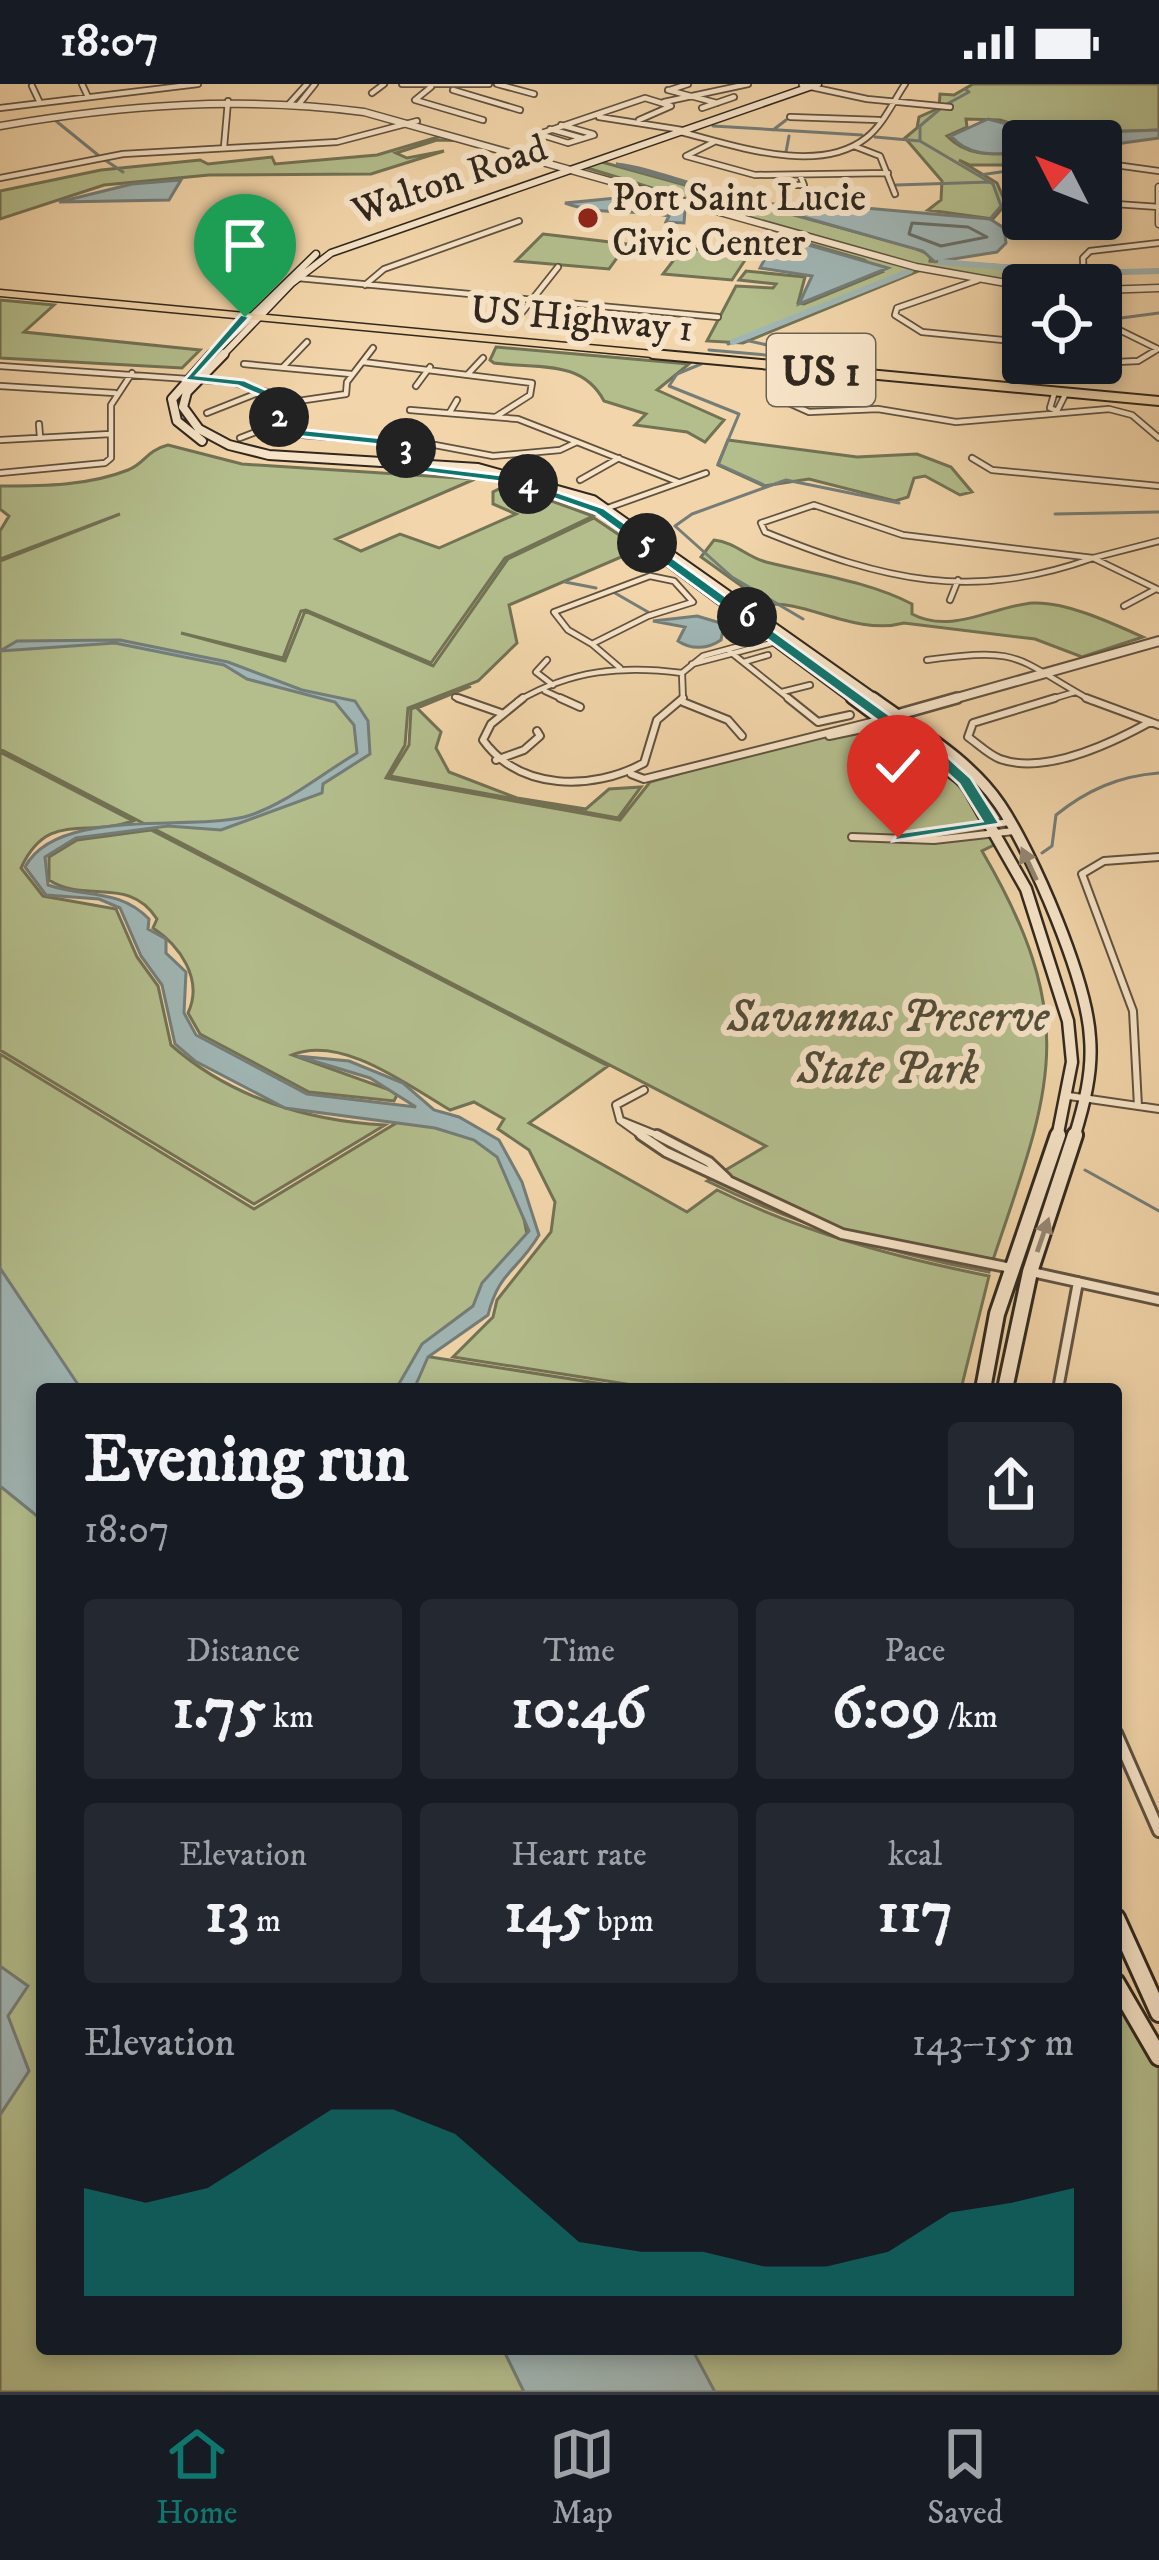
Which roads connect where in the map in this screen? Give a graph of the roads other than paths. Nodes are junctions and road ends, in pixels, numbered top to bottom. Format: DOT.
graph roads {
  1 [pos="82,84"];
  2 [pos="132,84"];
  3 [pos="198,84"];
  4 [pos="307,84"];
  5 [pos="315,84"];
  6 [pos="384,84"];
  7 [pos="401,84"];
  8 [pos="489,84"];
  9 [pos="497,84"];
  10 [pos="688,84"];
  11 [pos="748,84"];
  12 [pos="905,84"];
  13 [pos="809,85"];
  14 [pos="32,86"];
  15 [pos="185,86"];
  16 [pos="431,87"];
  17 [pos="452,88"];
  18 [pos="136,93"];
  19 [pos="372,93"];
  20 [pos="534,94"];
  21 [pos="686,95"];
  22 [pos="88,98"];
  23 [pos="734,98"];
  24 [pos="228,102"];
  25 [pos="663,102"];
  26 [pos="892,102"];
  27 [pos="40,103"];
  28 [pos="295,103"];
  29 [pos="717,103"];
  30 [pos="950,107"];
  31 [pos="0,108"];
  32 [pos="702,108"];
  33 [pos="520,110"];
  34 [pos="586,117"];
  35 [pos="790,117"];
  36 [pos="553,119"];
  37 [pos="484,120"];
  38 [pos="639,120"];
  39 [pos="879,120"];
  40 [pos="414,122"];
  41 [pos="0,124"];
  42 [pos="564,124"];
  43 [pos="549,129"];
  44 [pos="677,130"];
  45 [pos="583,139"];
  46 [pos="716,141"];
  47 [pos="854,146"];
  48 [pos="224,147"];
  49 [pos="569,166"];
  50 [pos="1122,166"];
  51 [pos="1159,171"];
  52 [pos="888,173"];
  53 [pos="785,175"];
  54 [pos="800,175"];
  55 [pos="0,178"];
  56 [pos="1159,187"];
  57 [pos="896,194"];
  58 [pos="458,204"];
  59 [pos="1122,204"];
  60 [pos="1157,207"];
  61 [pos="519,221"];
  62 [pos="1159,224"];
  63 [pos="1159,243"];
  64 [pos="1083,264"];
  65 [pos="557,267"];
  66 [pos="974,279"];
  67 [pos="297,280"];
  68 [pos="1002,283"];
  69 [pos="364,286"];
  70 [pos="1159,288"];
  71 [pos="1122,289"];
  72 [pos="0,291"];
  73 [pos="51,293"];
  74 [pos="22,296"];
  75 [pos="532,300"];
  76 [pos="254,315"];
  77 [pos="718,317"];
  78 [pos="510,330"];
  79 [pos="1122,331"];
  80 [pos="483,338"];
  81 [pos="1002,340"];
  82 [pos="307,342"];
  83 [pos="373,348"];
  84 [pos="483,358"];
  85 [pos="363,362"];
  86 [pos="1122,362"];
  87 [pos="244,364"];
  88 [pos="799,365"];
  89 [pos="0,366"];
  90 [pos="282,368"];
  91 [pos="430,368"];
  92 [pos="132,373"];
  93 [pos="351,374"];
  94 [pos="467,375"];
  95 [pos="194,378"];
  96 [pos="0,386"];
  97 [pos="416,386"];
  98 [pos="1079,388"];
  99 [pos="261,392"];
  100 [pos="1060,392"];
  101 [pos="115,393"];
  102 [pos="1159,398"];
  103 [pos="457,400"];
  104 [pos="283,401"];
  105 [pos="410,410"];
  106 [pos="1057,411"];
  107 [pos="450,412"];
  108 [pos="207,413"];
  109 [pos="497,416"];
  110 [pos="279,423"];
  111 [pos="39,424"];
  112 [pos="110,434"];
  113 [pos="40,437"];
  114 [pos="240,438"];
  115 [pos="1159,438"];
  116 [pos="0,440"];
  117 [pos="577,442"];
  118 [pos="407,444"];
  119 [pos="522,455"];
  120 [pos="621,458"];
  121 [pos="972,458"];
  122 [pos="403,464"];
  123 [pos="517,464"];
  124 [pos="0,473"];
  125 [pos="706,473"];
  126 [pos="580,480"];
  127 [pos="678,482"];
  128 [pos="1159,486"];
  129 [pos="604,509"];
  130 [pos="1159,541"];
  131 [pos="1088,556"];
  132 [pos="958,580"];
  133 [pos="1158,589"];
  134 [pos="950,600"];
  135 [pos="1124,606"];
  136 [pos="782,637"];
  137 [pos="590,645"];
  138 [pos="1159,645"];
  139 [pos="730,651"];
  140 [pos="768,656"];
  141 [pos="547,660"];
  142 [pos="927,660"];
  143 [pos="744,662"];
  144 [pos="620,668"];
  145 [pos="682,673"];
  146 [pos="1052,677"];
  147 [pos="554,685"];
  148 [pos="810,685"];
  149 [pos="544,690"];
  150 [pos="782,692"];
  151 [pos="1075,692"];
  152 [pos="454,698"];
  153 [pos="682,702"];
  154 [pos="580,706"];
  155 [pos="501,713"];
  156 [pos="850,715"];
  157 [pos="896,718"];
  158 [pos="1154,724"];
  159 [pos="537,731"];
  160 [pos="742,736"];
  161 [pos="495,760"];
  162 [pos="630,773"];
  163 [pos="1011,826"];
  164 [pos="963,829"];
  165 [pos="995,829"];
  166 [pos="852,837"];
  167 [pos="918,837"];
  168 [pos="969,837"];
  169 [pos="1159,857"];
  170 [pos="644,1090"];
  171 [pos="1069,1096"];
  172 [pos="1086,1099"];
  173 [pos="1138,1106"];
  174 [pos="1159,1109"];
  175 [pos="620,1120"];
  176 [pos="671,1141"];
  177 [pos="659,1148"];
  178 [pos="727,1181"];
  179 [pos="1011,1268"];
  180 [pos="1030,1272"];
  181 [pos="1078,1282"];
  182 [pos="1159,1300"];
  183 [pos="984,1383"];
  184 [pos="1006,1383"];
  185 [pos="1059,1383"];
  186 [pos="1122,1745"];
  187 [pos="1154,1812"];
  188 [pos="1159,1831"];
  189 [pos="1122,1931"];
  190 [pos="1122,1994"];
  191 [pos="1159,2013"];
  192 [pos="1159,2057"];
  1 -- 22 [label="street"];
  2 -- 18 [label="street"];
  3 -- 15 [label="street"];
  4 -- 28 [label="street"];
  5 -- 28 [label="street"];
  6 -- 19 [label="street"];
  7 -- 16 [label="street"];
  8 -- 17 [label="street"];
  9 -- 20 [label="street"];
  10 -- 21 [label="street"];
  11 -- 21 [label="street"];
  12 -- 26 [label="street"];
  13 -- 26 [label="street"];
  13 -- 44 [label="main road, Walton Road"];
  14 -- 27 [label="street"];
  15 -- 18 [label="street"];
  16 -- 17 [label="street"];
  16 -- 37 [label="street"];
  17 -- 33 [label="street"];
  18 -- 22 [label="street"];
  21 -- 25 [label="street"];
  21 -- 29 [label="street"];
  22 -- 27 [label="street"];
  23 -- 29 [label="street"];
  24 -- 28 [label="street"];
  24 -- 41 [label="street"];
  24 -- 48 [label="street"];
  25 -- 34 [label="street"];
  25 -- 38 [label="street"];
  26 -- 30 [label="street"];
  26 -- 39 [label="street"];
  27 -- 31 [label="street"];
  28 -- 40 [label="street"];
  29 -- 32 [label="street"];
  34 -- 38 [label="street"];
  34 -- 42 [label="street"];
  35 -- 39 [label="street"];
  36 -- 42 [label="street"];
  38 -- 44 [label="street"];
  39 -- 47 [label="street"];
  40 -- 48 [label="street"];
  40 -- 49 [label="street"];
  42 -- 43 [label="street"];
  42 -- 45 [label="street"];
  43 -- 45 [label="street"];
  43 -- 45 [label="street"];
  44 -- 46 [label="street"];
  44 -- 49 [label="main road, Walton Road"];
  46 -- 47 [label="street"];
  46 -- 53 [label="street"];
  47 -- 52 [label="street"];
  48 -- 55 [label="street"];
  49 -- 58 [label="main road, Walton Road"];
  49 -- 58 [label="main road, Walton Road"];
  49 -- 66 [label="street"];
  50 -- 51 [label="street"];
  52 -- 54 [label="street"];
  52 -- 57 [label="street"];
  53 -- 54 [label="street"];
  53 -- 54 [label="street"];
  56 -- 60 [label="street"];
  58 -- 67 [label="main road, Walton Road"];
  58 -- 76 [label="main road, Walton Road"];
  59 -- 60 [label="street"];
  60 -- 62 [label="street"];
  61 -- 69 [label="street"];
  63 -- 64 [label="street"];
  65 -- 75 [label="street"];
  66 -- 68 [label="street"];
  66 -- 81 [label="street"];
  67 -- 69 [label="street"];
  67 -- 76 [label="main road, Walton Road"];
  69 -- 75 [label="street"];
  70 -- 71 [label="street"];
  72 -- 73 [label="main road, US Highway 1 / US 1"];
  72 -- 74 [label="main road, US Highway 1 / US 1"];
  73 -- 74 [label="main road"];
  73 -- 76 [label="main road, US Highway 1 / US 1"];
  74 -- 76 [label="main road, US Highway 1 / US 1"];
  75 -- 77 [label="street"];
  75 -- 78 [label="street"];
  76 -- 78 [label="main road, US Highway 1 / US 1"];
  76 -- 80 [label="main road, US Highway 1 / US 1"];
  76 -- 95 [label="main road"];
  78 -- 80 [label="main road"];
  78 -- 88 [label="main road, US Highway 1 / US 1"];
  79 -- 86 [label="street"];
  80 -- 88 [label="main road, US Highway 1 / US 1"];
  82 -- 90 [label="street"];
  83 -- 85 [label="street"];
  84 -- 94 [label="street"];
  85 -- 91 [label="street"];
  85 -- 93 [label="street"];
  87 -- 90 [label="street"];
  88 -- 98 [label="main road, US Highway 1 / US 1"];
  88 -- 100 [label="main road, US Highway 1 / US 1"];
  88 -- 106 [label="street"];
  89 -- 92 [label="street"];
  90 -- 93 [label="street"];
  91 -- 94 [label="street"];
  91 -- 97 [label="street"];
  92 -- 95 [label="street"];
  92 -- 101 [label="street"];
  93 -- 104 [label="street"];
  94 -- 109 [label="street"];
  95 -- 99 [label="street"];
  95 -- 122 [label="main road"];
  96 -- 101 [label="street"];
  98 -- 100 [label="main road"];
  98 -- 102 [label="main road, US Highway 1 / US 1"];
  99 -- 104 [label="street"];
  99 -- 108 [label="street"];
  100 -- 102 [label="main road, US Highway 1 / US 1"];
  100 -- 106 [label="street"];
  101 -- 112 [label="street"];
  103 -- 107 [label="street"];
  104 -- 110 [label="street"];
  105 -- 107 [label="street"];
  106 -- 115 [label="street"];
  107 -- 109 [label="street"];
  109 -- 117 [label="street"];
  110 -- 114 [label="street"];
  110 -- 118 [label="street"];
  111 -- 113 [label="street"];
  112 -- 113 [label="street"];
  112 -- 124 [label="street"];
  113 -- 116 [label="street"];
  117 -- 119 [label="street"];
  117 -- 120 [label="street"];
  118 -- 119 [label="street"];
  118 -- 122 [label="street"];
  119 -- 123 [label="street"];
  120 -- 126 [label="street"];
  120 -- 127 [label="street"];
  121 -- 128 [label="street"];
  122 -- 129 [label="main road"];
  125 -- 127 [label="street"];
  127 -- 129 [label="street"];
  129 -- 136 [label="main road"];
  130 -- 131 [label="street"];
  131 -- 132 [label="street"];
  131 -- 132 [label="street"];
  131 -- 133 [label="street"];
  132 -- 134 [label="street"];
  133 -- 135 [label="street"];
  136 -- 139 [label="street"];
  136 -- 157 [label="main road"];
  137 -- 137 [label="street"];
  137 -- 144 [label="street"];
  138 -- 146 [label="street"];
  139 -- 143 [label="street"];
  139 -- 145 [label="street"];
  140 -- 143 [label="street"];
  141 -- 147 [label="street"];
  142 -- 146 [label="street"];
  143 -- 150 [label="street"];
  144 -- 145 [label="street"];
  144 -- 147 [label="street"];
  145 -- 153 [label="street"];
  146 -- 151 [label="street"];
  146 -- 157 [label="street"];
  147 -- 149 [label="street"];
  148 -- 150 [label="street"];
  149 -- 154 [label="street"];
  149 -- 155 [label="street"];
  150 -- 156 [label="street"];
  151 -- 158 [label="street"];
  151 -- 158 [label="street"];
  152 -- 155 [label="street"];
  153 -- 160 [label="street"];
  153 -- 162 [label="street"];
  155 -- 161 [label="street"];
  157 -- 162 [label="street"];
  157 -- 163 [label="main road"];
  157 -- 165 [label="main road"];
  159 -- 161 [label="street"];
  161 -- 162 [label="street"];
  163 -- 165 [label="street"];
  172 -- 163 [label="main road, one-way"];
  164 -- 165 [label="street"];
  164 -- 167 [label="street"];
  164 -- 168 [label="street"];
  165 -- 168 [label="street"];
  165 -- 171 [label="main road"];
  166 -- 167 [label="street"];
  167 -- 168 [label="street"];
  169 -- 173 [label="street"];
  170 -- 175 [label="street"];
  171 -- 172 [label="street"];
  171 -- 179 [label="main road"];
  172 -- 173 [label="street"];
  180 -- 172 [label="main road, one-way"];
  173 -- 174 [label="street"];
  175 -- 176 [label="street"];
  175 -- 177 [label="street"];
  176 -- 177 [label="street"];
  176 -- 178 [label="street"];
  177 -- 178 [label="street"];
  178 -- 179 [label="street"];
  179 -- 180 [label="street"];
  179 -- 183 [label="main road"];
  180 -- 181 [label="street"];
  180 -- 184 [label="main road"];
  181 -- 182 [label="street"];
  181 -- 185 [label="street"];
  186 -- 187 [label="street"];
  187 -- 188 [label="street"];
  189 -- 191 [label="main road"];
  190 -- 192 [label="main road"];
}
